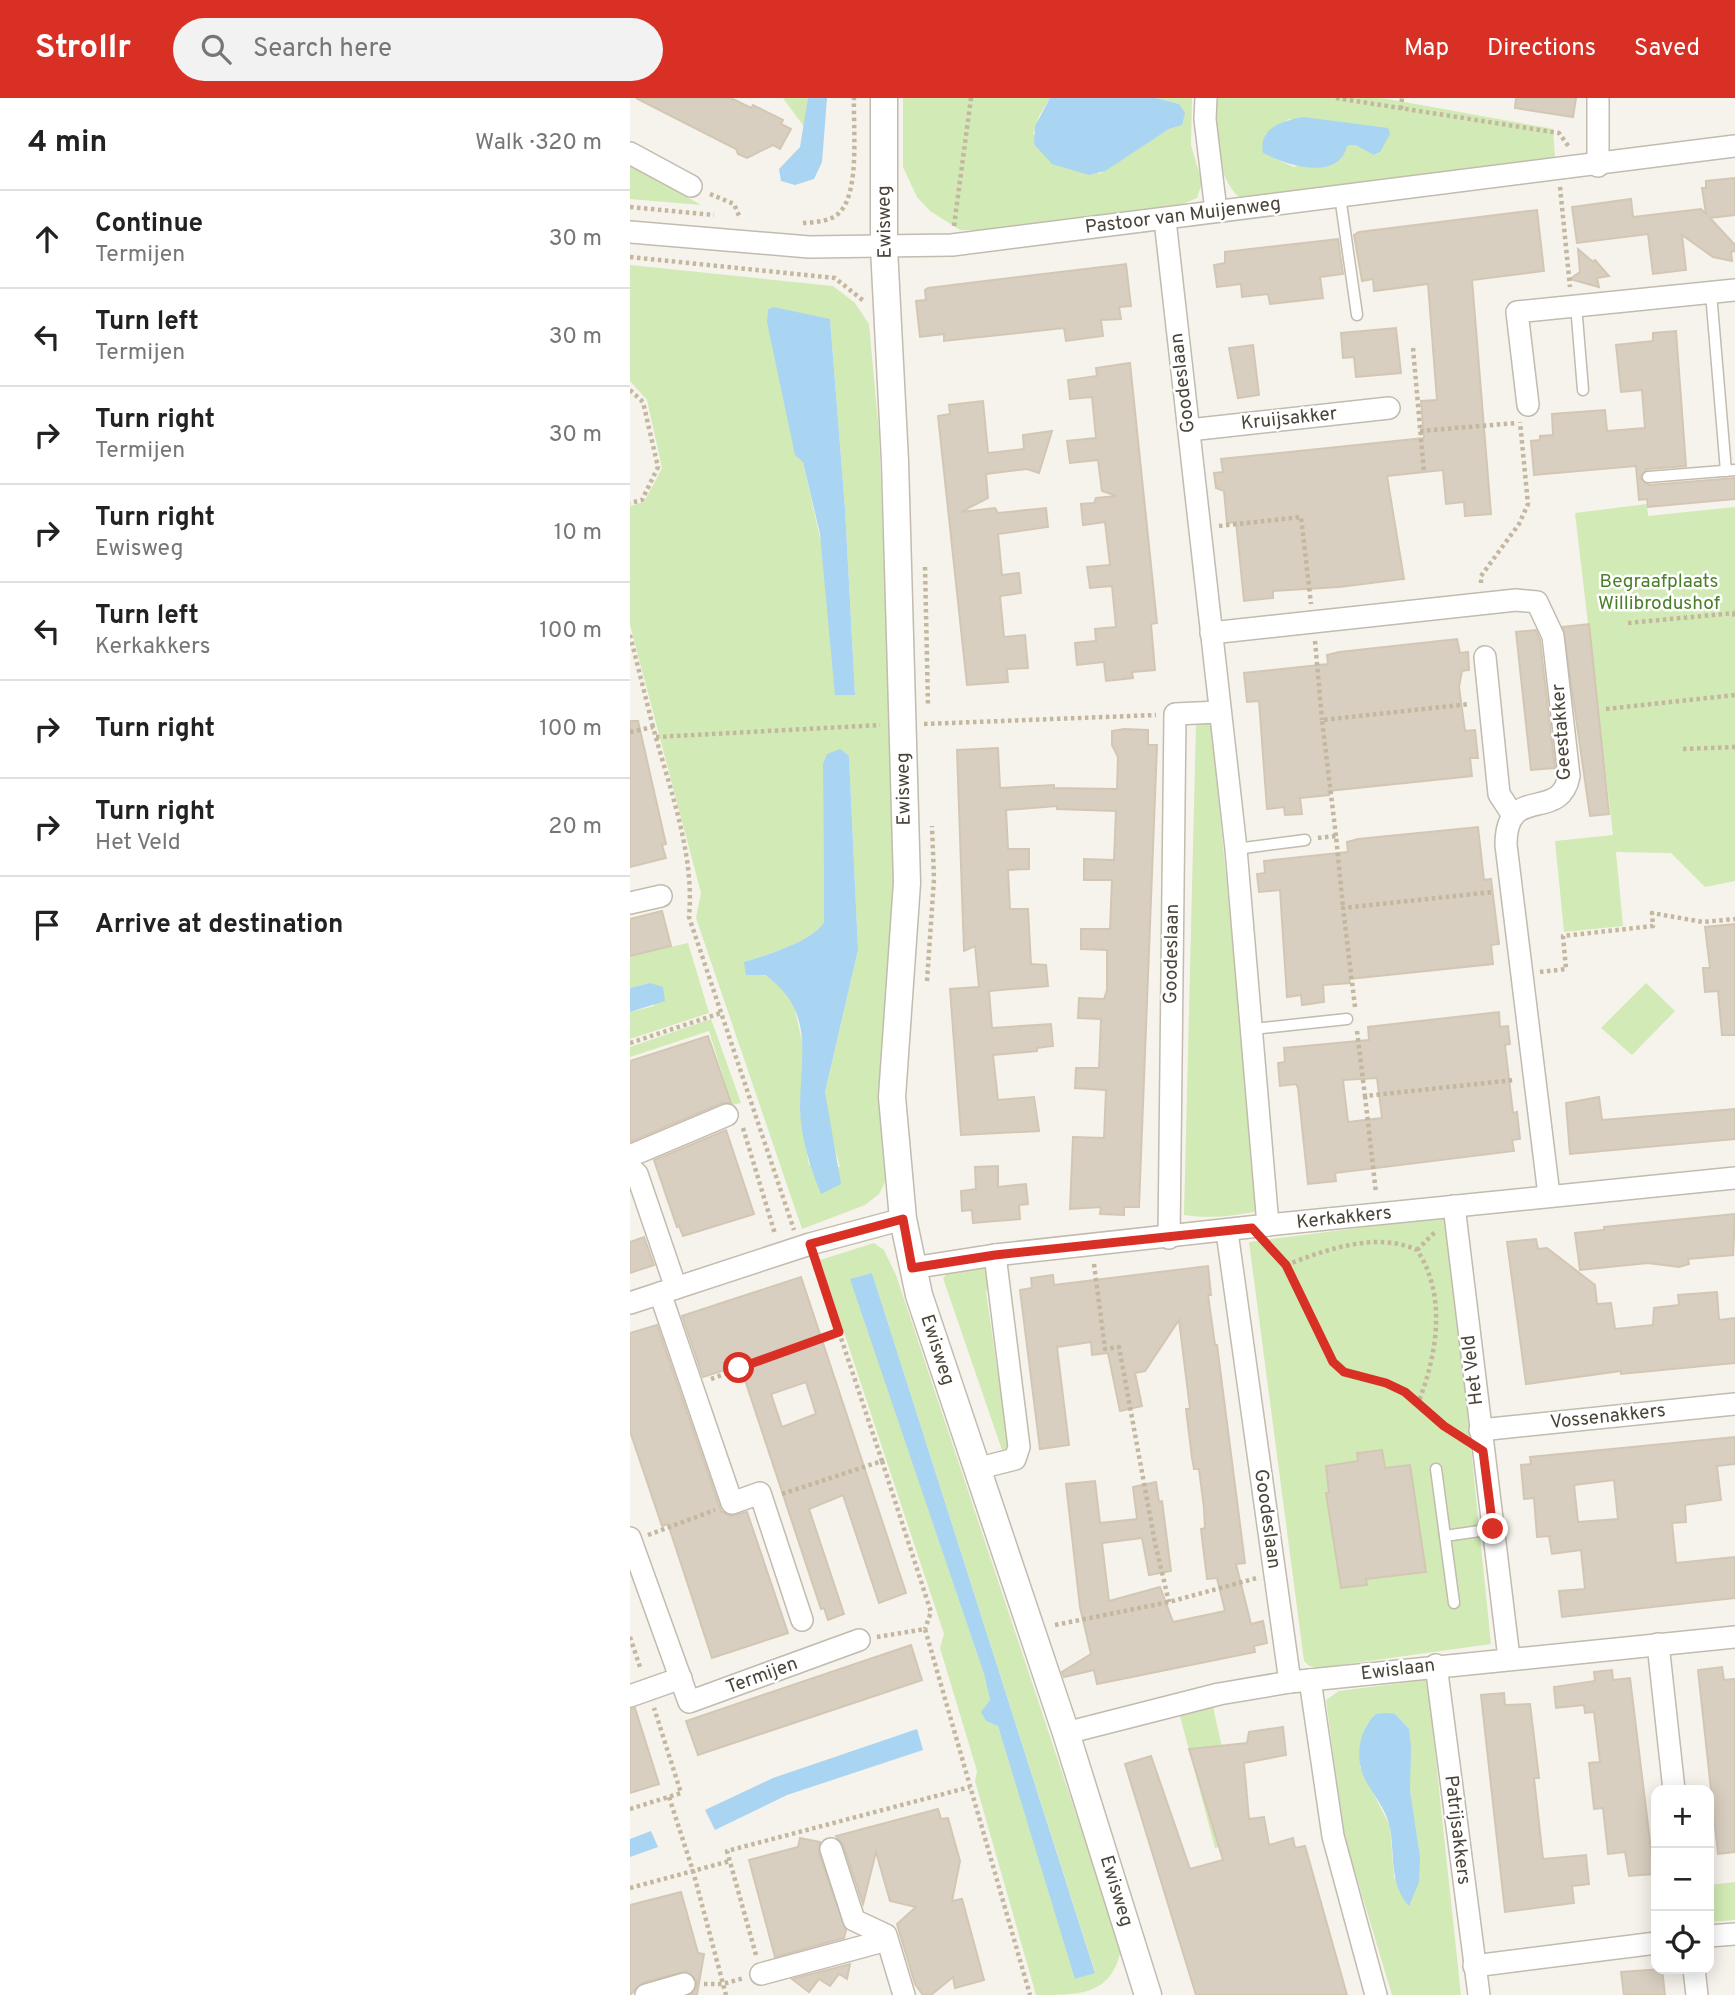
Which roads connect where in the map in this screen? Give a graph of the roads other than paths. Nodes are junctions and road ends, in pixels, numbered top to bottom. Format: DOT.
graph roads {
  1 [pos="884,98"];
  2 [pos="1206,98"];
  3 [pos="1598,98"];
  4 [pos="1735,146"];
  5 [pos="630,153"];
  6 [pos="1591,166"];
  7 [pos="691,186"];
  8 [pos="1340,196"];
  9 [pos="1216,211"];
  10 [pos="1165,220"];
  11 [pos="630,232"];
  12 [pos="884,248"];
  13 [pos="1735,290"];
  14 [pos="1711,293"];
  15 [pos="1574,305"];
  16 [pos="1357,315"];
  17 [pos="1583,390"];
  18 [pos="1389,408"];
  19 [pos="1524,414"];
  20 [pos="1189,430"];
  21 [pos="1730,470"];
  22 [pos="1648,477"];
  23 [pos="1211,633"];
  24 [pos="1485,657"];
  25 [pos="1219,712"];
  26 [pos="1512,814"];
  27 [pos="1305,840"];
  28 [pos="1236,849"];
  29 [pos="661,896"];
  30 [pos="630,903"];
  31 [pos="1347,1019"];
  32 [pos="1253,1029"];
  33 [pos="734,1120"];
  34 [pos="632,1169"];
  35 [pos="1735,1178"];
  36 [pos="1549,1195"];
  37 [pos="1454,1206"];
  38 [pos="903,1219"];
  39 [pos="1260,1227"];
  40 [pos="1227,1232"];
  41 [pos="1169,1238"];
  42 [pos="995,1255"];
  43 [pos="912,1268"];
  44 [pos="668,1290"];
  45 [pos="630,1303"];
  46 [pos="1735,1404"];
  47 [pos="1482,1441"];
  48 [pos="976,1469"];
  49 [pos="1436,1469"];
  50 [pos="1493,1529"];
  51 [pos="1445,1536"];
  52 [pos="631,1539"];
  53 [pos="1454,1603"];
  54 [pos="802,1620"];
  55 [pos="1735,1637"];
  56 [pos="859,1640"];
  57 [pos="1658,1644"];
  58 [pos="1509,1658"];
  59 [pos="1436,1665"];
  60 [pos="681,1678"];
  61 [pos="1300,1681"];
  62 [pos="639,1693"];
  63 [pos="1066,1733"];
  64 [pos="1673,1785"];
  65 [pos="831,1849"];
  66 [pos="1735,1934"];
  67 [pos="1714,1936"];
  68 [pos="887,1940"];
  69 [pos="1651,1944"];
  70 [pos="1474,1966"];
  71 [pos="761,1974"];
  72 [pos="1695,1974"];
  73 [pos="684,1984"];
  74 [pos="1146,1994"];
  75 [pos="646,1995"];
  76 [pos="904,1995"];
  77 [pos="1376,1995"];
  78 [pos="1479,1995"];
  79 [pos="1697,1995"];
  1 -- 12 [label="street, Ewisweg"];
  2 -- 9 [label="street"];
  3 -- 6 [label="street"];
  4 -- 6 [label="street, Pastoor van Muijenweg"];
  5 -- 7 [label="street"];
  6 -- 8 [label="street, Pastoor van Muijenweg"];
  8 -- 9 [label="street, Pastoor van Muijenweg"];
  8 -- 16 [label="lane"];
  9 -- 10 [label="street, Pastoor van Muijenweg"];
  10 -- 12 [label="street, Pastoor van Muijenweg"];
  10 -- 20 [label="street, Goodeslaan"];
  11 -- 12 [label="street, Pastoor van Muijenweg"];
  12 -- 38 [label="street, Ewisweg"];
  13 -- 14 [label="street"];
  14 -- 15 [label="street"];
  14 -- 21 [label="lane"];
  15 -- 17 [label="lane"];
  15 -- 19 [label="street"];
  18 -- 20 [label="street, Kruijsakker"];
  20 -- 23 [label="street, Goodeslaan"];
  21 -- 22 [label="lane"];
  23 -- 25 [label="street, Goodeslaan"];
  23 -- 26 [label="street, Geestakker"];
  24 -- 26 [label="street"];
  25 -- 28 [label="street, Goodeslaan"];
  25 -- 41 [label="street, Goodeslaan"];
  26 -- 36 [label="street"];
  27 -- 28 [label="lane"];
  28 -- 32 [label="street, Goodeslaan"];
  29 -- 30 [label="street"];
  31 -- 32 [label="lane"];
  32 -- 39 [label="street, Goodeslaan"];
  33 -- 34 [label="street"];
  34 -- 44 [label="street"];
  35 -- 36 [label="street, Kerkakkers"];
  36 -- 37 [label="street, Kerkakkers"];
  37 -- 39 [label="street, Kerkakkers"];
  37 -- 47 [label="street, Het Veld"];
  38 -- 43 [label="street, Ewisweg"];
  38 -- 44 [label="street"];
  39 -- 40 [label="street, Kerkakkers"];
  40 -- 41 [label="street, Kerkakkers"];
  40 -- 61 [label="street, Goodeslaan"];
  41 -- 42 [label="street, Kerkakkers"];
  42 -- 43 [label="street, Kerkakkers"];
  42 -- 48 [label="street"];
  43 -- 48 [label="street, Ewisweg"];
  44 -- 45 [label="street"];
  44 -- 54 [label="street"];
  46 -- 47 [label="street, Vossenakkers"];
  47 -- 50 [label="street, Het Veld"];
  48 -- 63 [label="street, Ewisweg"];
  49 -- 51 [label="lane"];
  50 -- 51 [label="lane"];
  50 -- 58 [label="street, Het Veld"];
  51 -- 53 [label="lane"];
  52 -- 60 [label="street, Termijen"];
  55 -- 57 [label="street, Ewislaan"];
  56 -- 60 [label="street, Termijen"];
  57 -- 58 [label="street, Ewislaan"];
  57 -- 64 [label="street"];
  58 -- 59 [label="street, Ewislaan"];
  59 -- 61 [label="street, Ewislaan"];
  59 -- 70 [label="street, Patrijsakkers"];
  60 -- 62 [label="street"];
  61 -- 63 [label="street, Ewislaan"];
  61 -- 77 [label="street"];
  63 -- 74 [label="street, Ewisweg"];
  65 -- 68 [label="street"];
  66 -- 67 [label="street"];
  68 -- 71 [label="street"];
  68 -- 76 [label="street"];
  69 -- 70 [label="street"];
  70 -- 78 [label="street, Patrijsakkers"];
  72 -- 79 [label="street"];
  73 -- 75 [label="street"];
}
